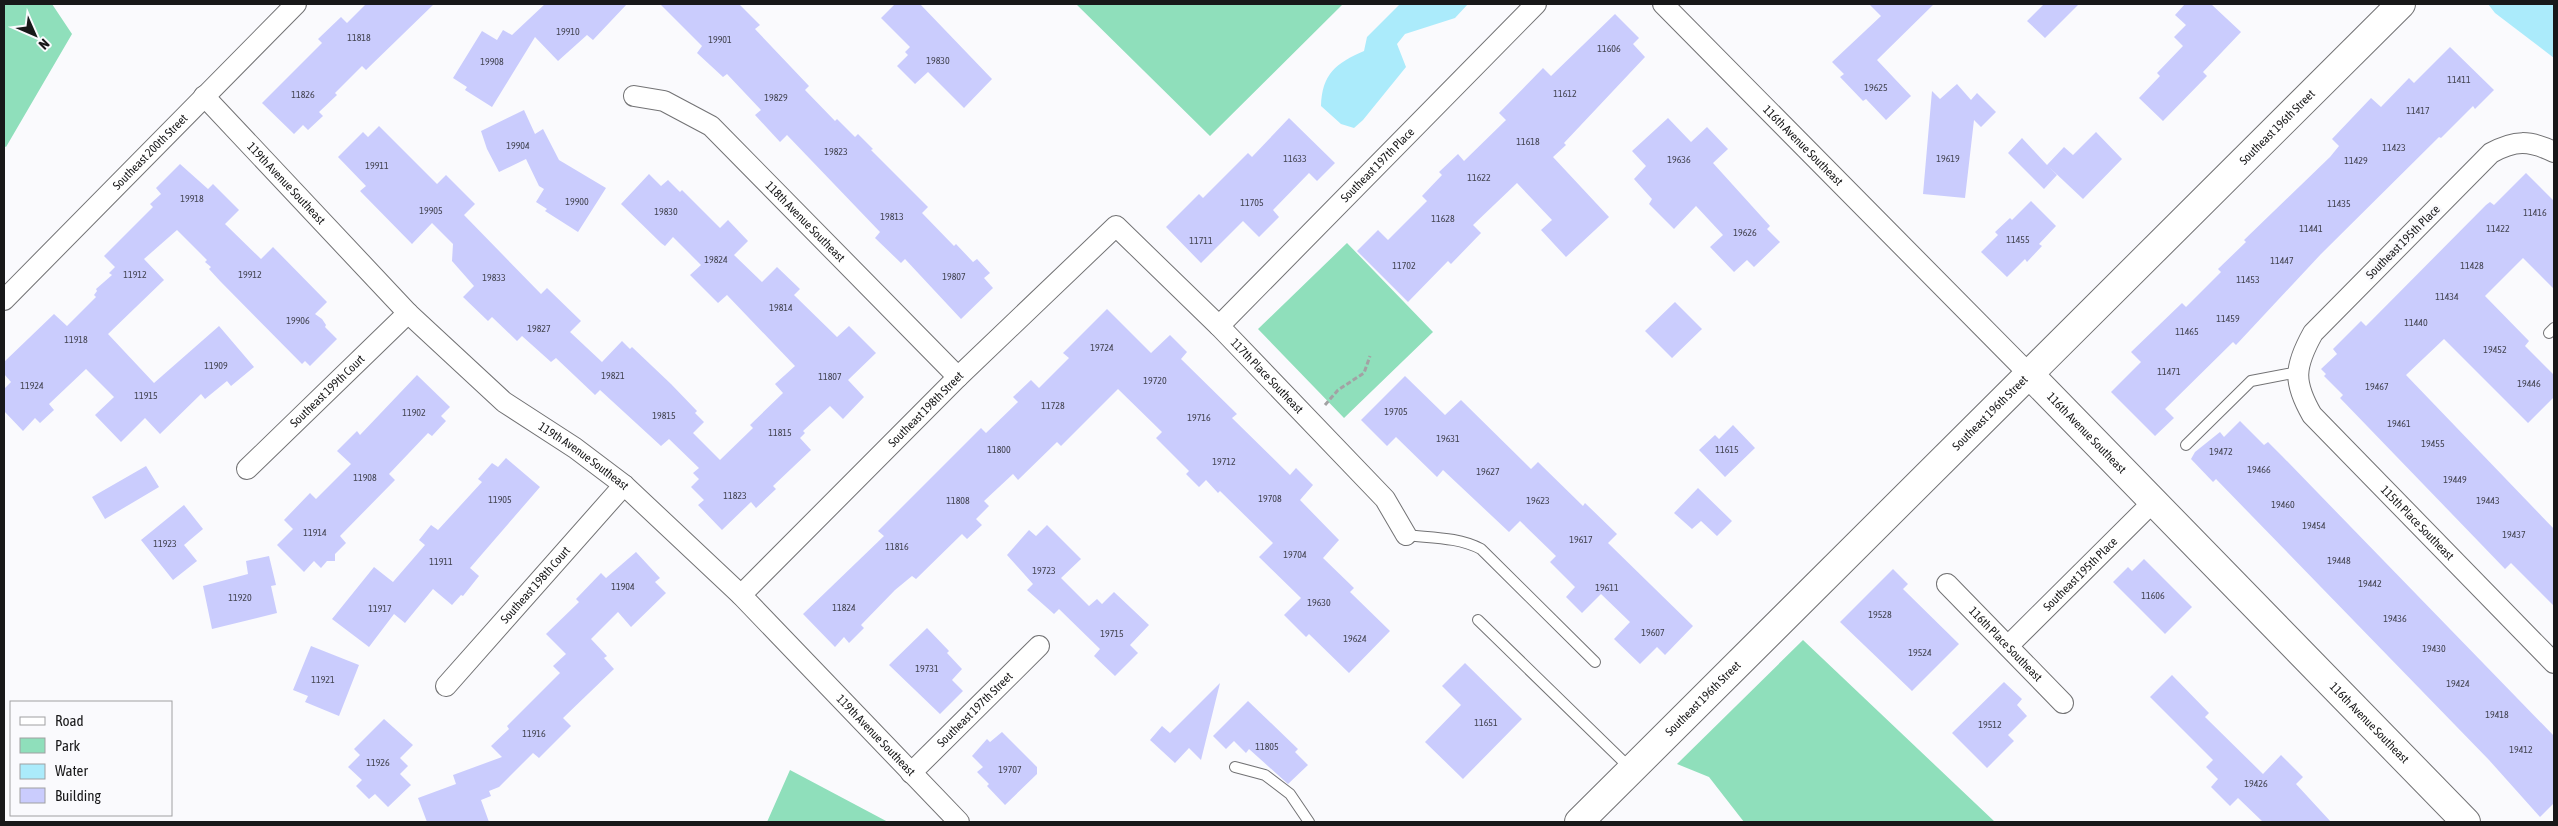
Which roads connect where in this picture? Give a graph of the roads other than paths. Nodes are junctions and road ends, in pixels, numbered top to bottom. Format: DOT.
graph roads {
  1 [pos="296,4"];
  2 [pos="1536,4"];
  3 [pos="1663,4"];
  4 [pos="2401,4"];
  5 [pos="204,96"];
  6 [pos="634,96"];
  7 [pos="2554,152"];
  8 [pos="1116,226"];
  9 [pos="4,300"];
  10 [pos="408,313"];
  11 [pos="1219,326"];
  12 [pos="2298,372"];
  13 [pos="2030,375"];
  14 [pos="958,376"];
  15 [pos="2186,445"];
  16 [pos="247,469"];
  17 [pos="624,485"];
  18 [pos="2153,502"];
  19 [pos="1406,536"];
  20 [pos="1948,584"];
  21 [pos="741,595"];
  22 [pos="1478,620"];
  23 [pos="1039,646"];
  24 [pos="2008,646"];
  25 [pos="1594,662"];
  26 [pos="2554,663"];
  27 [pos="446,686"];
  28 [pos="2063,703"];
  29 [pos="1235,767"];
  30 [pos="1632,770"];
  31 [pos="911,773"];
  32 [pos="959,822"];
  33 [pos="1309,822"];
  34 [pos="1579,822"];
  35 [pos="2466,822"];
  1 -- 5 [label="street, Southeast 200th Street"];
  2 -- 11 [label="street, Southeast 197th Place"];
  3 -- 13 [label="street, 116th Avenue Southeast"];
  4 -- 13 [label="street, Southeast 196th Street"];
  5 -- 9 [label="street, Southeast 200th Street"];
  5 -- 10 [label="street, 119th Avenue Southeast"];
  6 -- 14 [label="street, 118th Avenue Southeast"];
  7 -- 12 [label="street, Southeast 195th Place"];
  8 -- 11 [label="street, 117th Place Southeast"];
  8 -- 14 [label="street, Southeast 198th Street"];
  10 -- 16 [label="street, Southeast 199th Court"];
  10 -- 17 [label="street, 119th Avenue Southeast"];
  11 -- 19 [label="street, 117th Place Southeast"];
  12 -- 15 [label="lane"];
  12 -- 26 [label="street, 115th Place Southeast"];
  13 -- 18 [label="street, 116th Avenue Southeast"];
  13 -- 30 [label="street, Southeast 196th Street"];
  14 -- 21 [label="street, Southeast 198th Street"];
  17 -- 21 [label="street, 119th Avenue Southeast"];
  17 -- 27 [label="street, Southeast 198th Court"];
  18 -- 24 [label="street, Southeast 195th Place"];
  18 -- 35 [label="street, 116th Avenue Southeast"];
  19 -- 25 [label="lane"];
  20 -- 24 [label="street, 116th Place Southeast"];
  21 -- 31 [label="street, 119th Avenue Southeast"];
  22 -- 30 [label="lane"];
  23 -- 31 [label="street, Southeast 197th Street"];
  24 -- 28 [label="street, 116th Place Southeast"];
  29 -- 33 [label="lane"];
  30 -- 34 [label="street, Southeast 196th Street"];
  31 -- 32 [label="street, 119th Avenue Southeast"];
}
